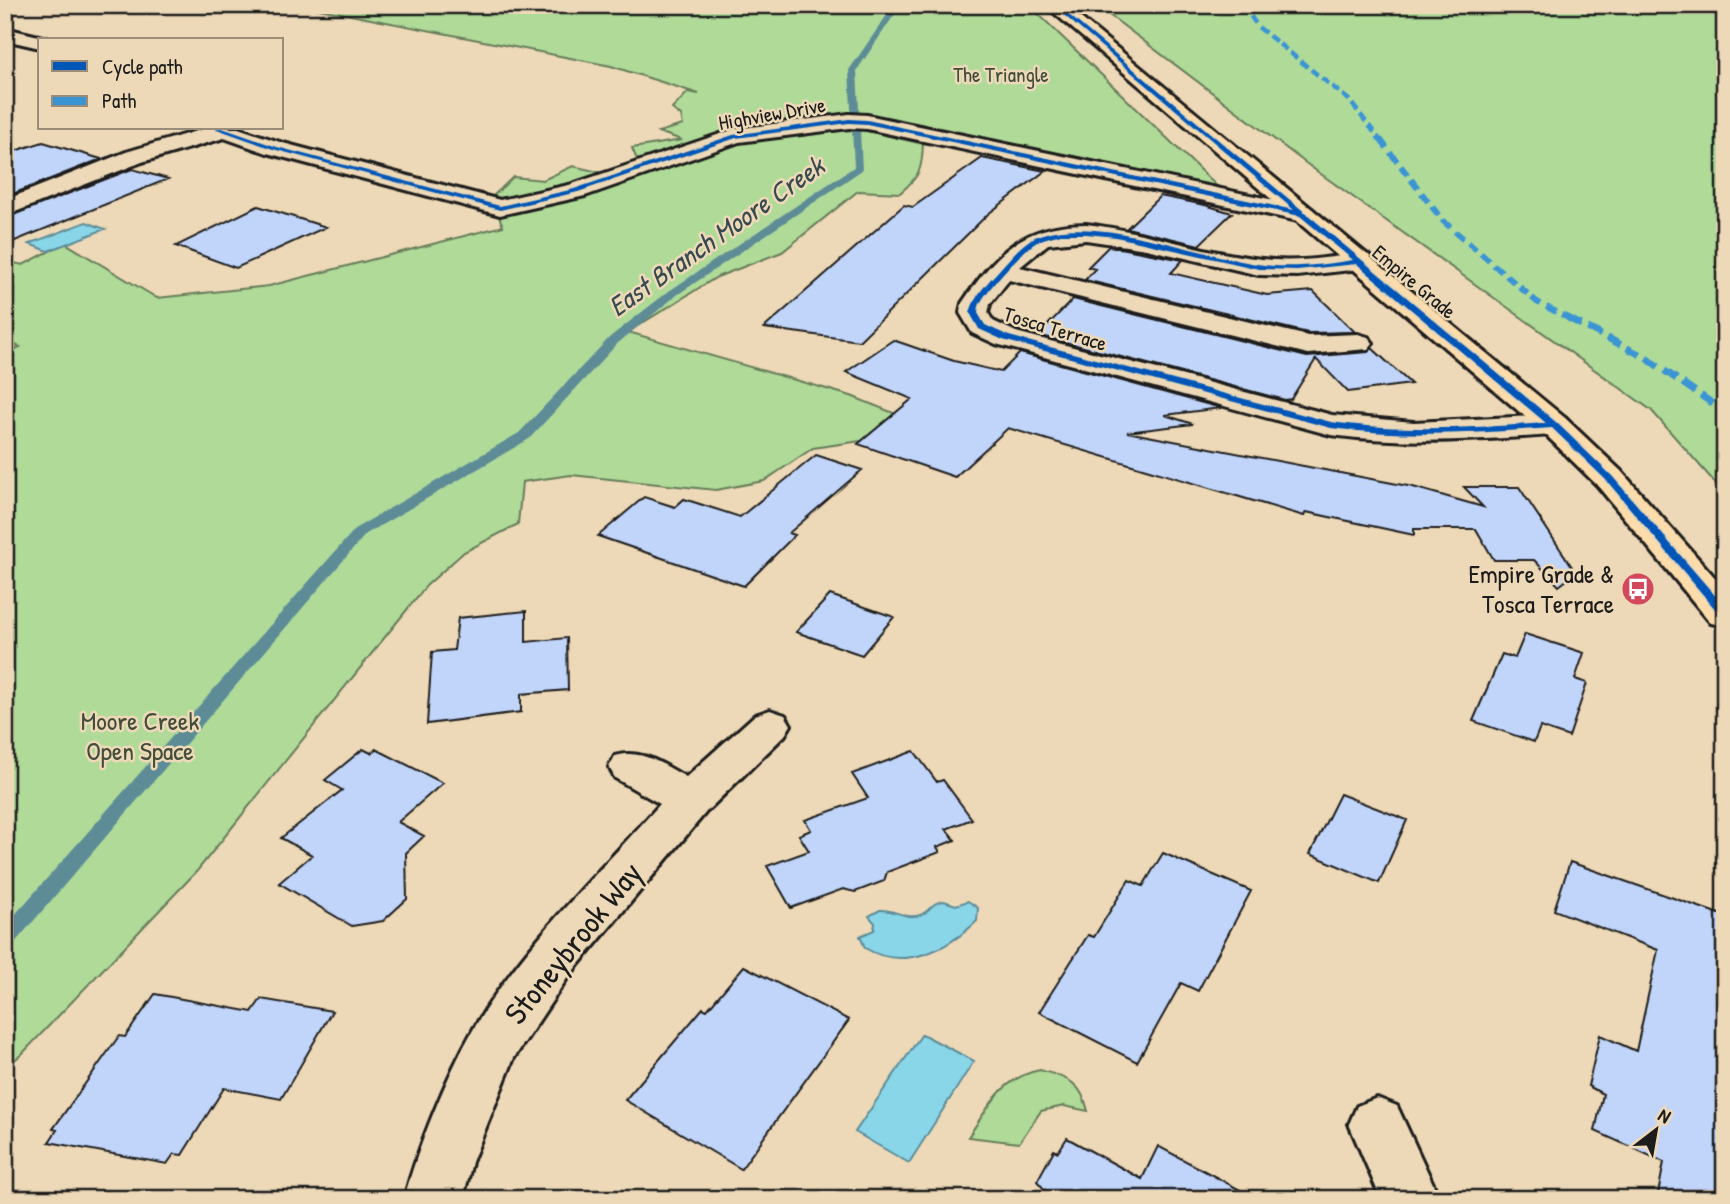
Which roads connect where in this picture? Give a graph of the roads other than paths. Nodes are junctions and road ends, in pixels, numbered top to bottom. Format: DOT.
graph roads {
  1 [pos="1054,5"];
  2 [pos="5,34"];
  3 [pos="38,42"];
  4 [pos="219,130"];
  5 [pos="5,209"];
  6 [pos="1303,214"];
  7 [pos="1360,261"];
  8 [pos="1004,271"];
  9 [pos="1358,343"];
  10 [pos="1553,425"];
  11 [pos="1725,614"];
  12 [pos="770,725"];
  13 [pos="631,767"];
  14 [pos="690,800"];
  15 [pos="1377,1124"];
  16 [pos="433,1199"];
  17 [pos="1410,1199"];
  1 -- 6 [label="main road, Empire Grade"];
  2 -- 3 [label="street"];
  4 -- 5 [label="street"];
  4 -- 6 [label="street, Highview Drive"];
  6 -- 7 [label="main road, Empire Grade"];
  7 -- 8 [label="street, Tosca Terrace"];
  7 -- 10 [label="main road, Empire Grade"];
  8 -- 9 [label="street"];
  8 -- 10 [label="street, Tosca Terrace"];
  10 -- 11 [label="main road, Empire Grade"];
  12 -- 14 [label="street, Stoneybrook Way"];
  13 -- 14 [label="street"];
  14 -- 16 [label="street, Stoneybrook Way"];
  15 -- 17 [label="street"];
}
